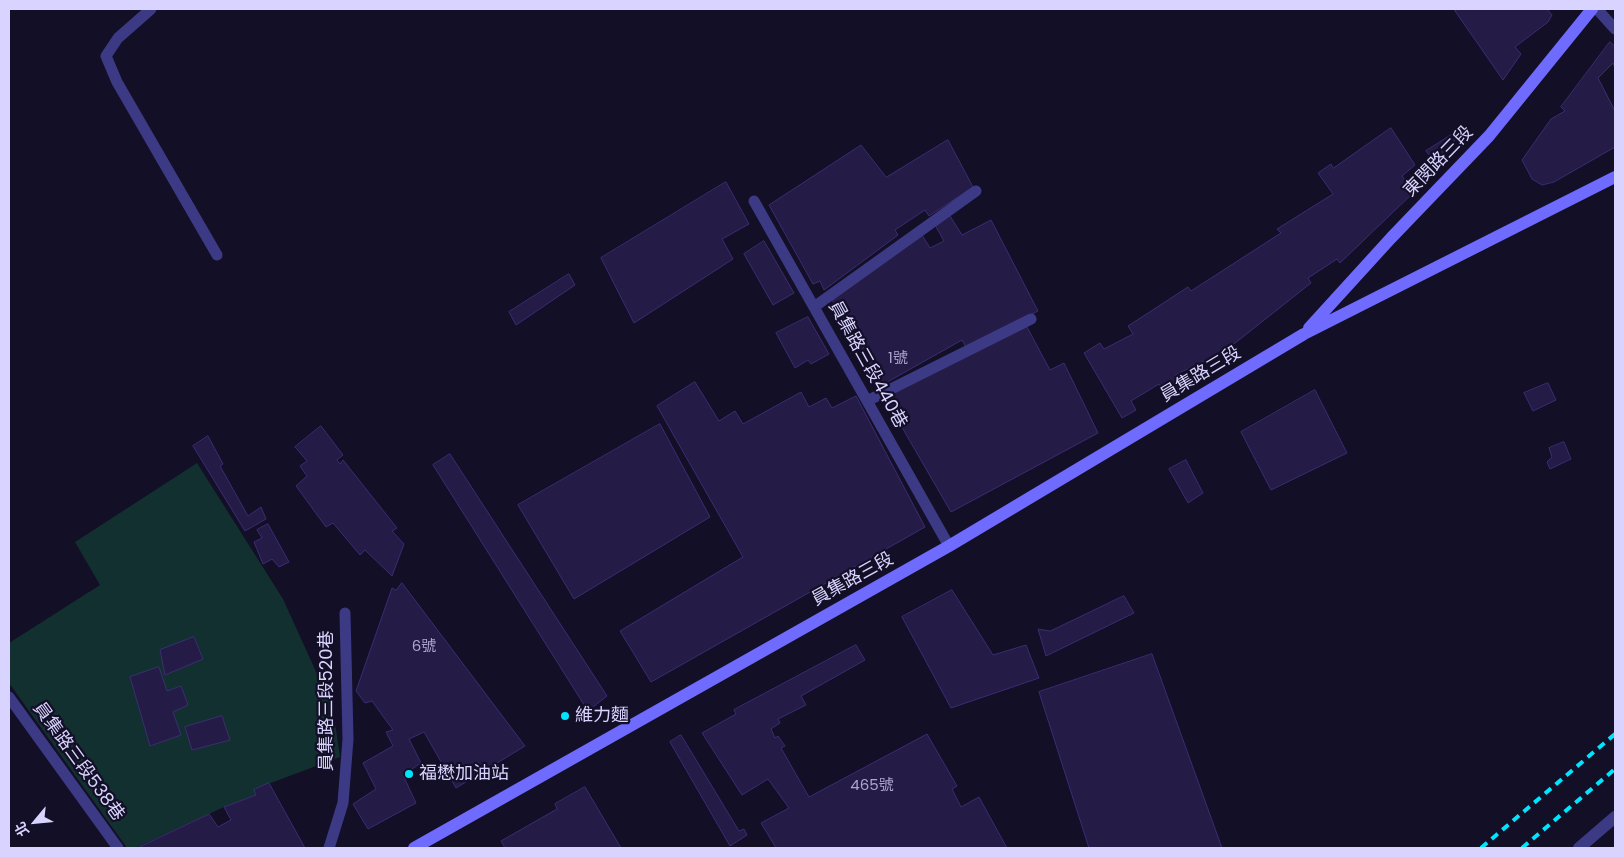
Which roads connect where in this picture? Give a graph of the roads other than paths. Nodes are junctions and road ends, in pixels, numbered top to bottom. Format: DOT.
graph roads {
  1 [pos="151,9"];
  2 [pos="1592,9"];
  3 [pos="1597,9"];
  4 [pos="1615,29"];
  5 [pos="1615,177"];
  6 [pos="976,191"];
  7 [pos="754,200"];
  8 [pos="217,255"];
  9 [pos="814,307"];
  10 [pos="1031,319"];
  11 [pos="1304,334"];
  12 [pos="867,401"];
  13 [pos="949,546"];
  14 [pos="345,612"];
  15 [pos="9,697"];
  16 [pos="1615,817"];
  17 [pos="118,848"];
  18 [pos="329,848"];
  19 [pos="414,848"];
  20 [pos="1579,848"];
  1 -- 8 [label="lane"];
  2 -- 11 [label="main road, 東閔路三段"];
  3 -- 4 [label="lane"];
  5 -- 11 [label="main road"];
  6 -- 9 [label="lane"];
  7 -- 9 [label="lane, 員集路三段440巷"];
  9 -- 12 [label="lane, 員集路三段440巷"];
  10 -- 12 [label="lane"];
  11 -- 13 [label="main road, 員集路三段"];
  12 -- 13 [label="lane, 員集路三段440巷"];
  13 -- 19 [label="main road, 員集路三段"];
  14 -- 18 [label="lane, 員集路三段520巷"];
  15 -- 17 [label="lane, 員集路三段538巷"];
  16 -- 20 [label="street"];
}
